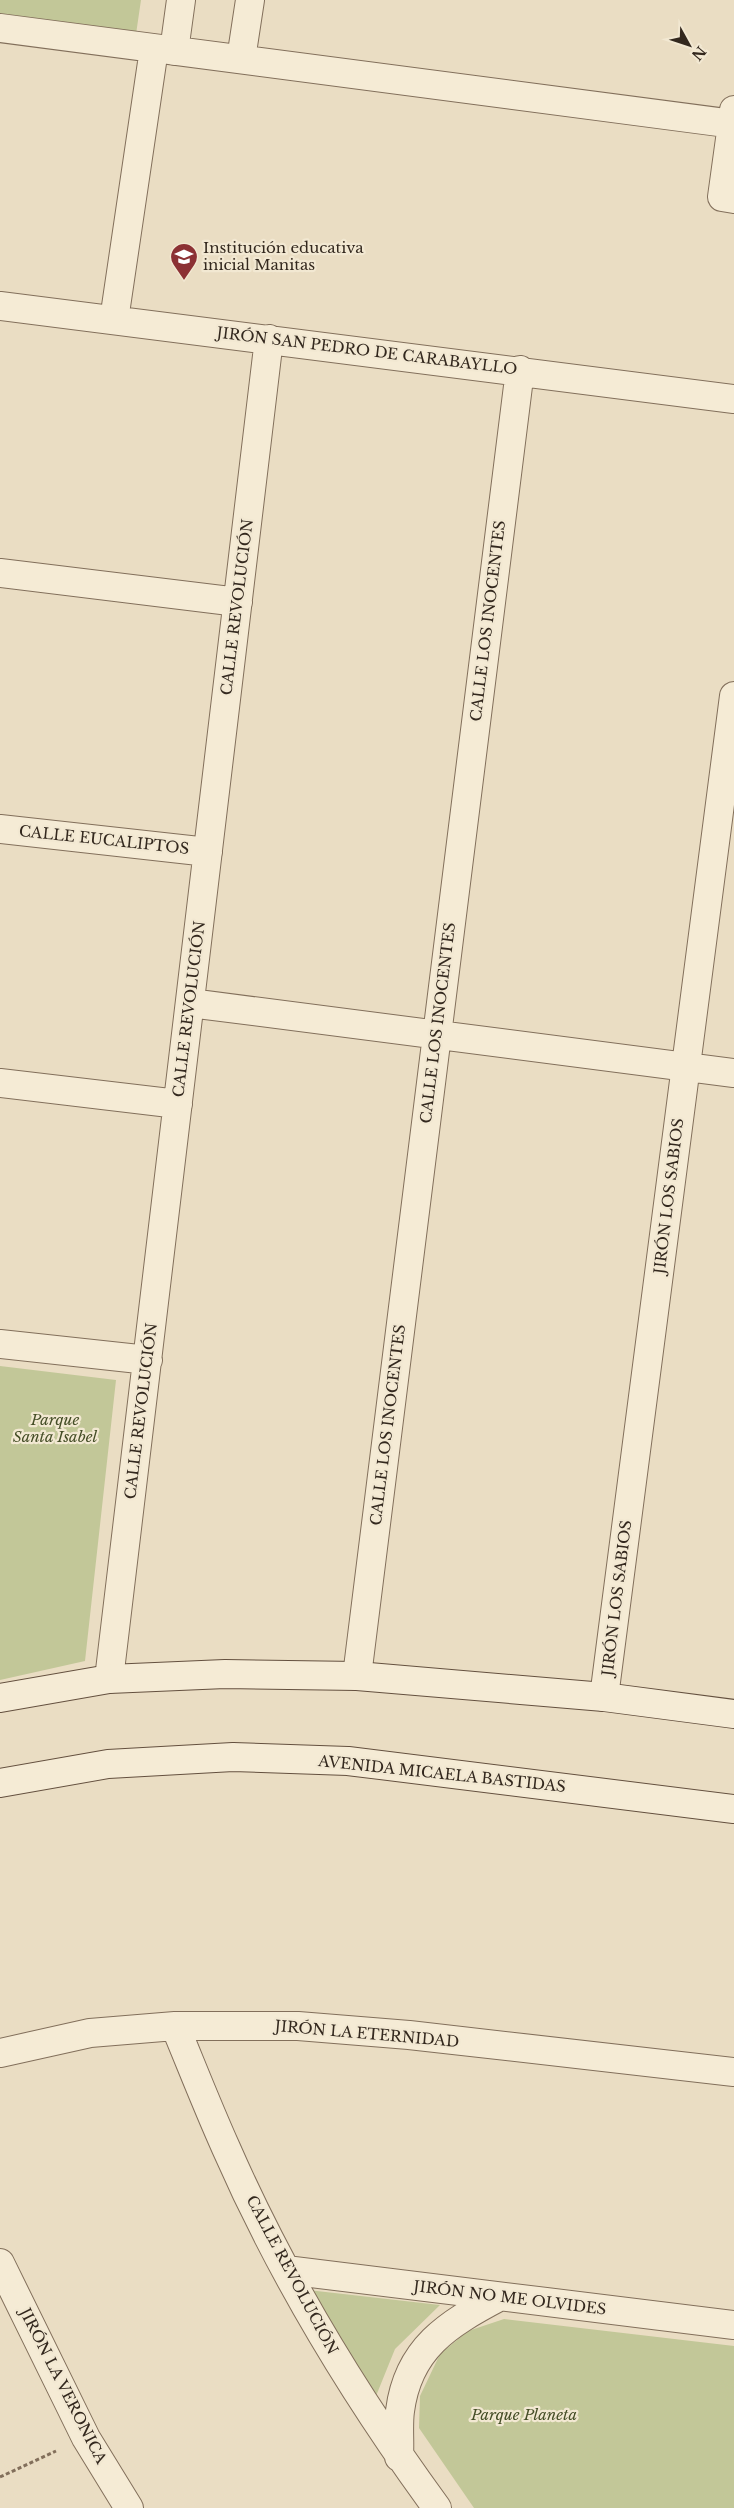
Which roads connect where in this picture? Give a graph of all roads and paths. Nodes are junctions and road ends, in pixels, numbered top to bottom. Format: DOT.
graph roads {
  1 [pos="181,0"];
  2 [pos="250,0"];
  3 [pos="0,28"];
  4 [pos="164,50"];
  5 [pos="241,59"];
  6 [pos="733,119"];
  7 [pos="734,199"];
  8 [pos="0,306"];
  9 [pos="114,320"];
  10 [pos="269,339"];
  11 [pos="520,370"];
  12 [pos="734,399"];
  13 [pos="0,573"];
  14 [pos="238,602"];
  15 [pos="734,696"];
  16 [pos="0,829"];
  17 [pos="208,852"];
  18 [pos="190,1003"];
  19 [pos="437,1035"];
  20 [pos="686,1067"];
  21 [pos="734,1073"];
  22 [pos="0,1084"];
  23 [pos="178,1104"];
  24 [pos="0,1344"];
  25 [pos="148,1360"];
  26 [pos="357,1676"];
  27 [pos="109,1678"];
  28 [pos="604,1697"];
  29 [pos="0,1698"];
  30 [pos="734,1714"];
  31 [pos="0,1783"];
  32 [pos="734,1809"];
  33 [pos="175,2026"];
  34 [pos="0,2053"];
  35 [pos="734,2072"];
  36 [pos="0,2263"];
  37 [pos="286,2270"];
  38 [pos="499,2297"];
  39 [pos="734,2325"];
  40 [pos="86,2438"];
  41 [pos="400,2457"];
  42 [pos="0,2477"];
  43 [pos="129,2508"];
  44 [pos="437,2508"];
  1 -- 4 [label="street"];
  2 -- 5 [label="street"];
  3 -- 4 [label="street"];
  4 -- 5 [label="street"];
  4 -- 9 [label="street"];
  5 -- 6 [label="street"];
  6 -- 7 [label="street"];
  8 -- 9 [label="street, JIRÓN SAN PEDRO DE CARABAYLLO"];
  9 -- 10 [label="street, JIRÓN SAN PEDRO DE CARABAYLLO"];
  10 -- 11 [label="street, JIRÓN SAN PEDRO DE CARABAYLLO"];
  10 -- 14 [label="street, CALLE REVOLUCIÓN"];
  11 -- 12 [label="street, JIRÓN SAN PEDRO DE CARABAYLLO"];
  11 -- 19 [label="street, CALLE LOS INOCENTES"];
  13 -- 14 [label="street"];
  14 -- 17 [label="street, CALLE REVOLUCIÓN"];
  15 -- 20 [label="street, JIRÓN LOS SABIOS"];
  16 -- 17 [label="street, CALLE EUCALIPTOS"];
  17 -- 18 [label="street, CALLE REVOLUCIÓN"];
  18 -- 19 [label="street"];
  18 -- 23 [label="street, CALLE REVOLUCIÓN"];
  19 -- 20 [label="street"];
  19 -- 26 [label="street, CALLE LOS INOCENTES"];
  20 -- 21 [label="street"];
  20 -- 28 [label="street, JIRÓN LOS SABIOS"];
  22 -- 23 [label="street"];
  23 -- 25 [label="street, CALLE REVOLUCIÓN"];
  24 -- 25 [label="street"];
  25 -- 27 [label="street, CALLE REVOLUCIÓN"];
  26 -- 27 [label="street"];
  26 -- 28 [label="street"];
  27 -- 29 [label="street"];
  28 -- 30 [label="street"];
  31 -- 32 [label="street, AVENIDA MICAELA BASTIDAS"];
  33 -- 34 [label="street, JIRÓN LA ETERNIDAD"];
  33 -- 35 [label="street, JIRÓN LA ETERNIDAD"];
  33 -- 37 [label="street, CALLE REVOLUCIÓN"];
  36 -- 40 [label="street, JIRÓN LA VERONICA"];
  37 -- 38 [label="street, JIRÓN NO ME OLVIDES"];
  37 -- 41 [label="street, CALLE REVOLUCIÓN"];
  38 -- 39 [label="street, JIRÓN NO ME OLVIDES"];
  38 -- 41 [label="street"];
  40 -- 42 [label="path"];
  40 -- 43 [label="street, JIRÓN LA VERONICA"];
  41 -- 44 [label="street, CALLE REVOLUCIÓN"];
}
